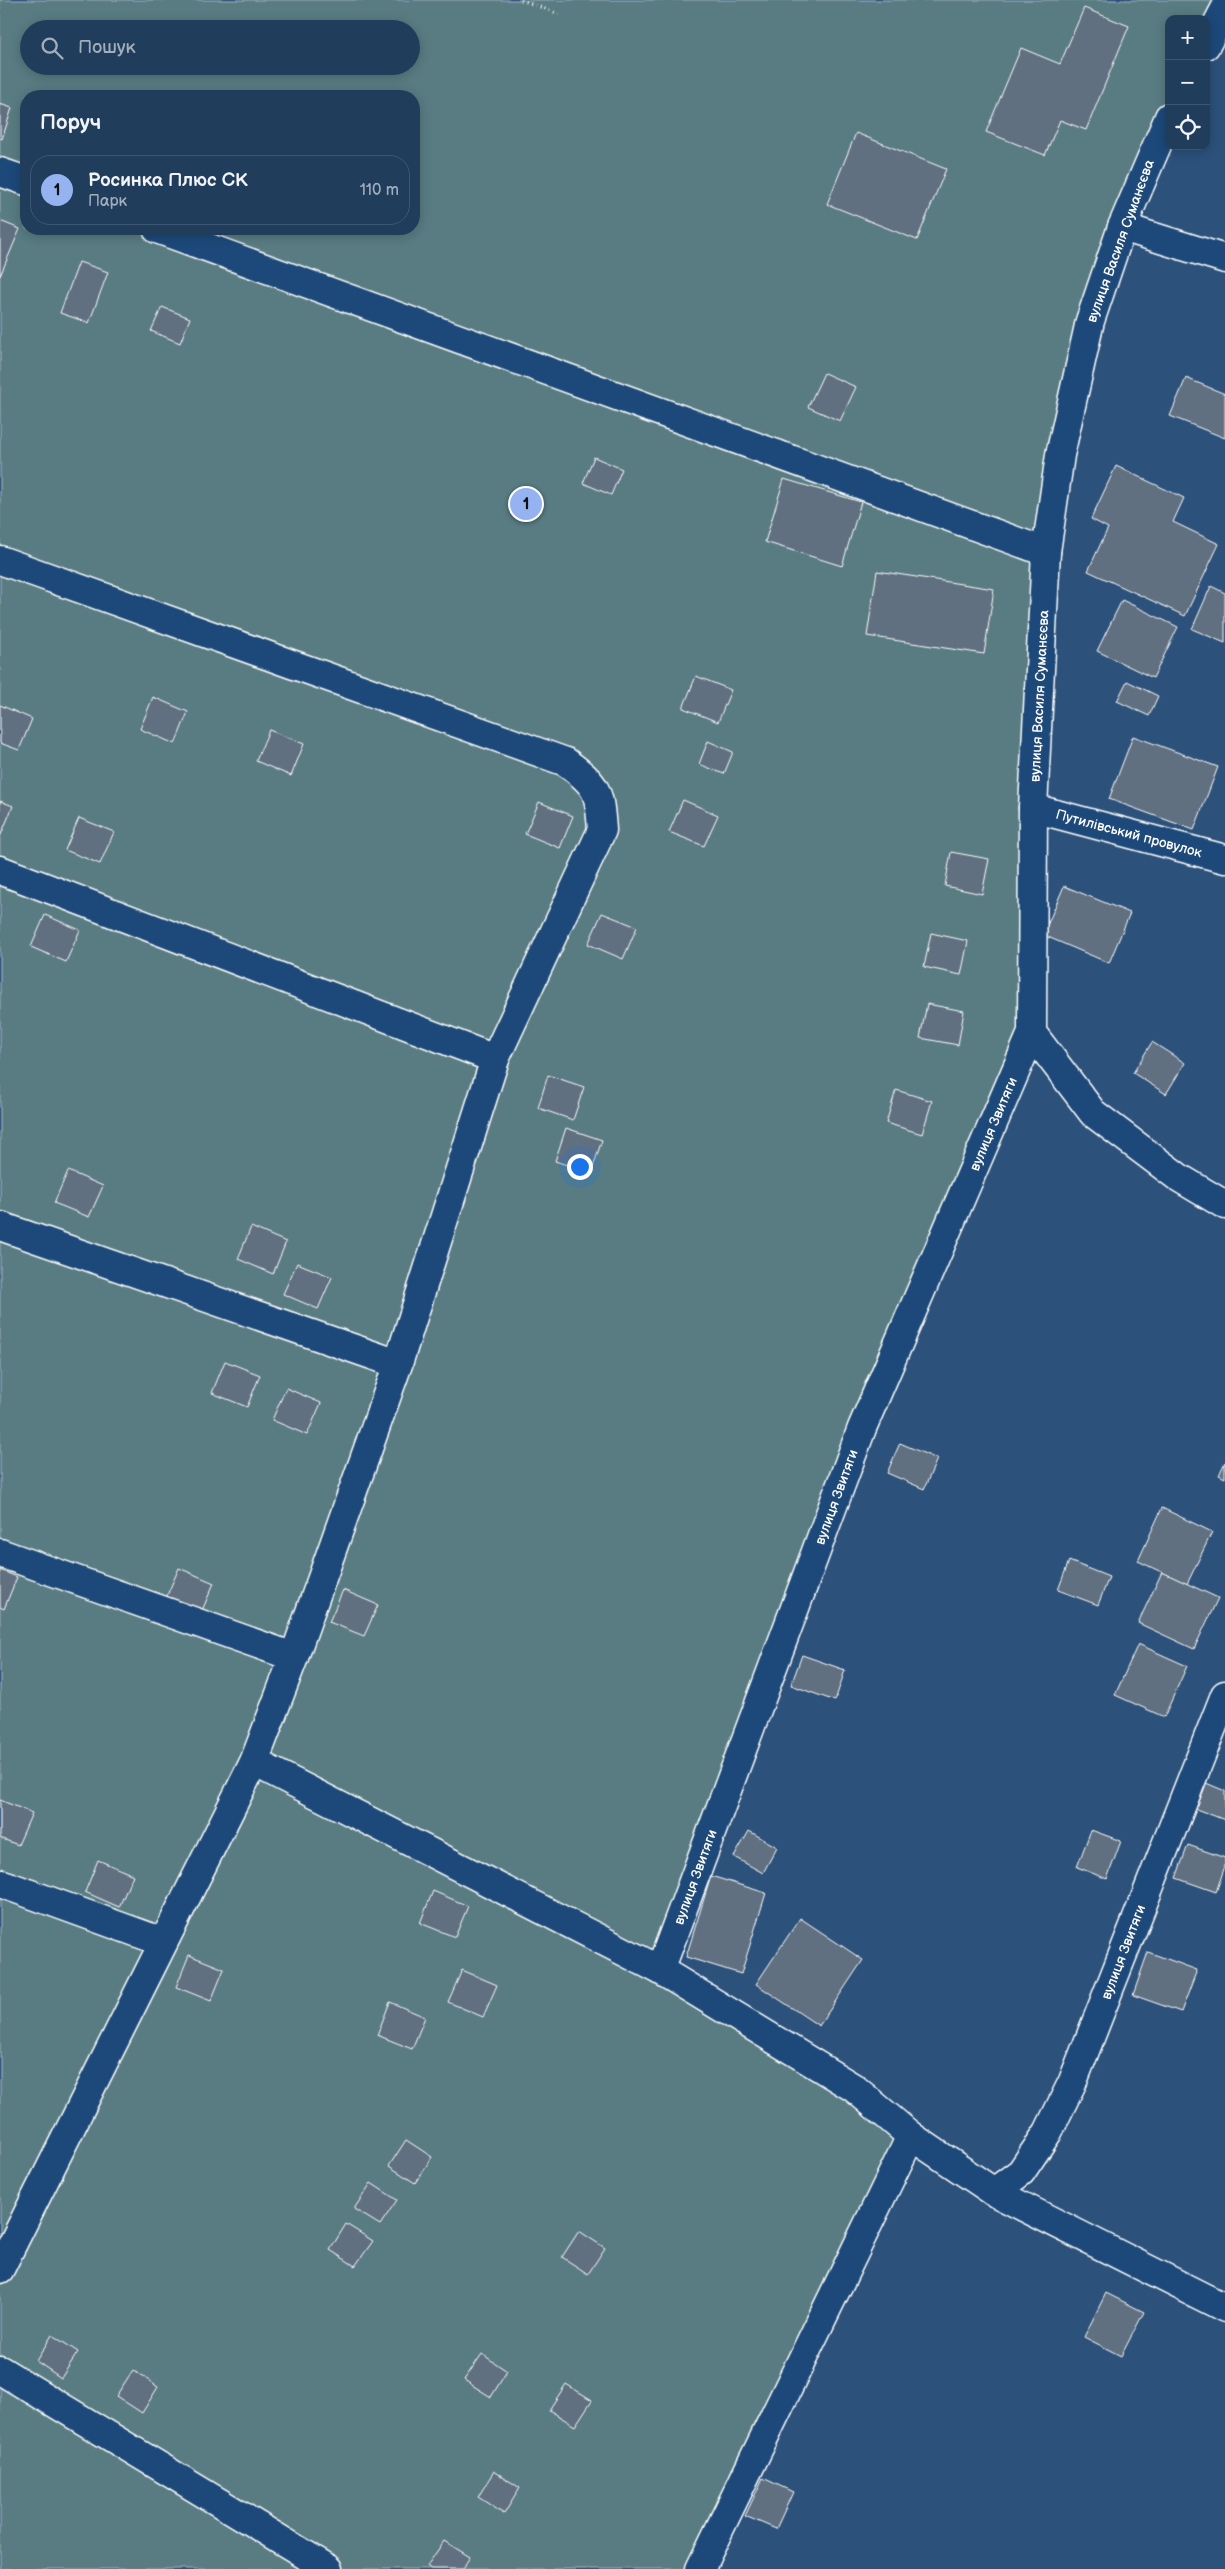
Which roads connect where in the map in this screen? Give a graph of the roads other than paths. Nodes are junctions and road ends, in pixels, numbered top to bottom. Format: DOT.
graph roads {
  1 [pos="1225,9"];
  2 [pos="1210,37"];
  3 [pos="1165,126"];
  4 [pos="0,172"];
  5 [pos="20,179"];
  6 [pos="1122,228"];
  7 [pos="174,235"];
  8 [pos="1225,259"];
  9 [pos="1046,552"];
  10 [pos="0,560"];
  11 [pos="1033,808"];
  12 [pos="1225,859"];
  13 [pos="0,870"];
  14 [pos="1032,1033"];
  15 [pos="495,1059"];
  16 [pos="1225,1205"];
  17 [pos="0,1226"];
  18 [pos="398,1364"];
  19 [pos="0,1553"];
  20 [pos="294,1657"];
  21 [pos="1225,1694"];
  22 [pos="254,1762"];
  23 [pos="0,1883"];
  24 [pos="163,1942"];
  25 [pos="660,1970"];
  26 [pos="911,2136"];
  27 [pos="994,2192"];
  28 [pos="10,2227"];
  29 [pos="0,2269"];
  30 [pos="1225,2308"];
  31 [pos="0,2370"];
  32 [pos="329,2569"];
  33 [pos="700,2569"];
  1 -- 2 [label="street"];
  3 -- 6 [label="street, вулиця Василя Суманєєва"];
  4 -- 5 [label="street"];
  6 -- 8 [label="street"];
  6 -- 9 [label="street, вулиця Василя Суманєєва"];
  7 -- 9 [label="street"];
  9 -- 11 [label="street, вулиця Василя Суманєєва"];
  10 -- 15 [label="street"];
  11 -- 12 [label="street, Путилівський провулок"];
  11 -- 14 [label="street, вулиця Василя Суманєєва"];
  13 -- 15 [label="street"];
  14 -- 16 [label="street"];
  14 -- 25 [label="street, вулиця Звитяги"];
  15 -- 18 [label="street"];
  17 -- 18 [label="street"];
  18 -- 20 [label="street"];
  19 -- 20 [label="street"];
  20 -- 22 [label="street"];
  21 -- 27 [label="street, вулиця Звитяги"];
  22 -- 24 [label="street"];
  22 -- 25 [label="street"];
  23 -- 24 [label="street"];
  24 -- 28 [label="street"];
  25 -- 26 [label="street"];
  26 -- 27 [label="street"];
  26 -- 33 [label="street"];
  27 -- 30 [label="street"];
  28 -- 29 [label="street"];
  31 -- 32 [label="street"];
}
